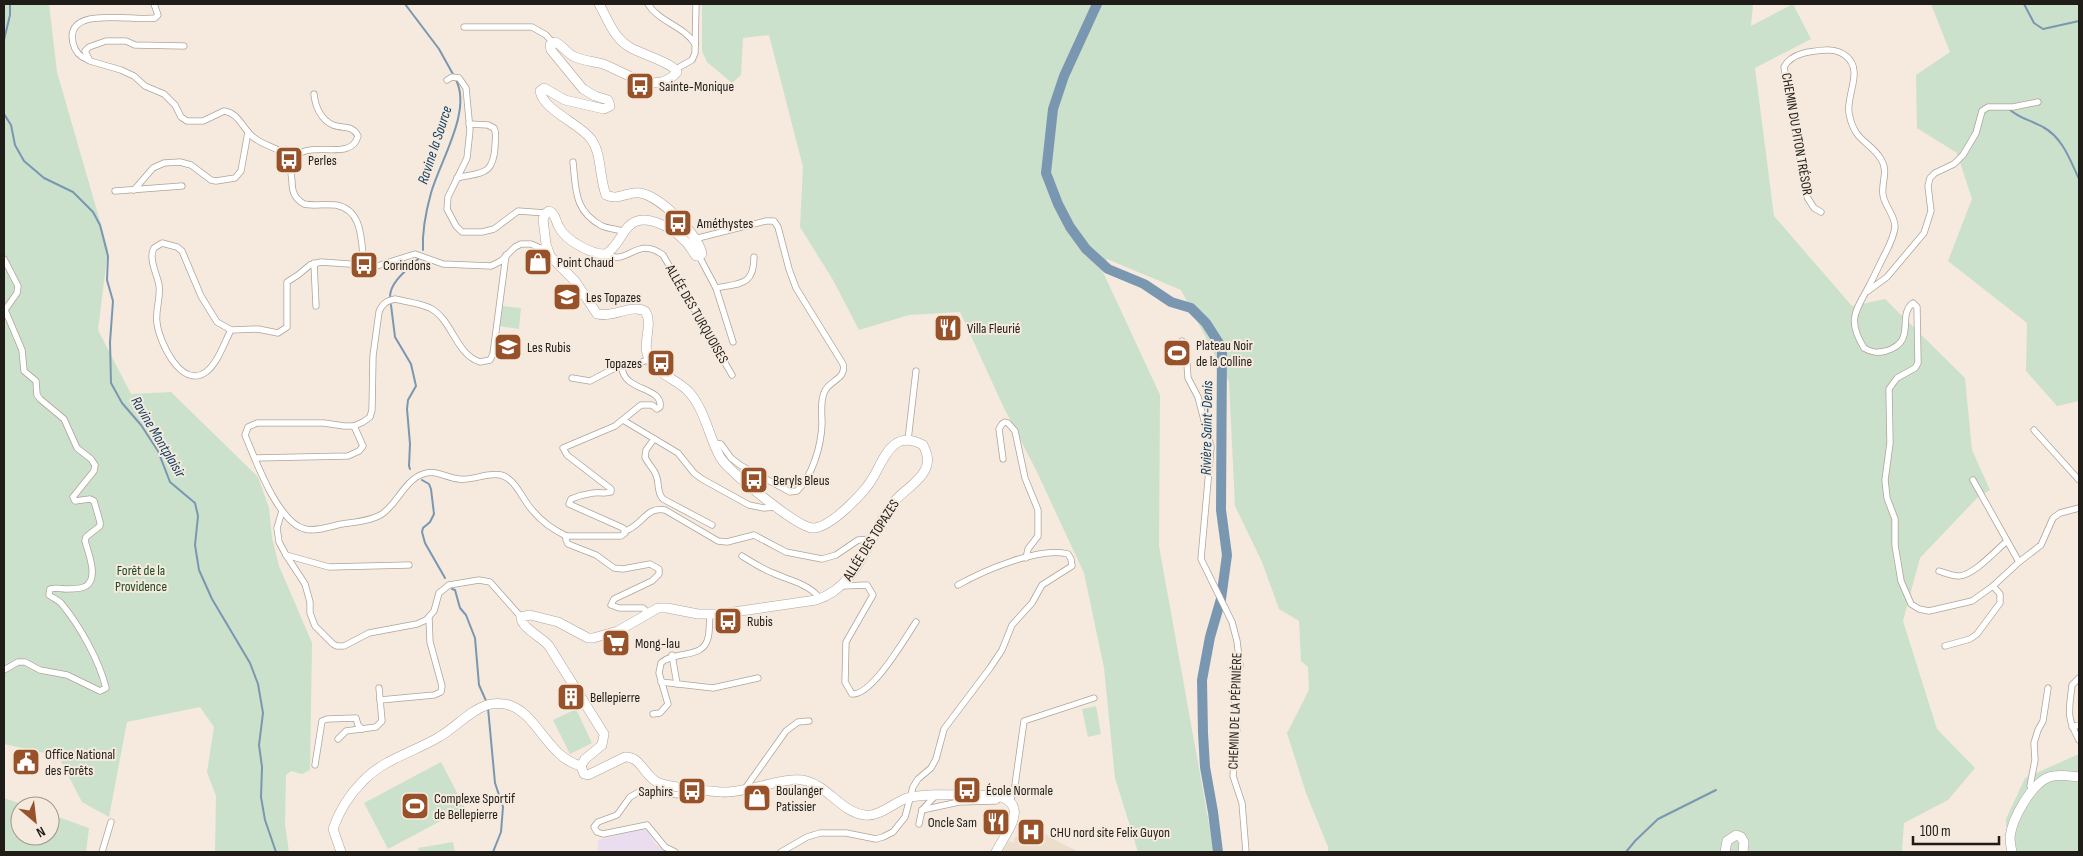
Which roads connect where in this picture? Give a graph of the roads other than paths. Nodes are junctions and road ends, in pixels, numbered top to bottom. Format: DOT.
graph roads {
  1 [pos="154,4"];
  2 [pos="599,4"];
  3 [pos="648,4"];
  4 [pos="696,4"];
  5 [pos="464,27"];
  6 [pos="552,42"];
  7 [pos="696,44"];
  8 [pos="184,46"];
  9 [pos="90,61"];
  10 [pos="676,69"];
  11 [pos="448,80"];
  12 [pos="314,94"];
  13 [pos="2038,102"];
  14 [pos="470,124"];
  15 [pos="248,132"];
  16 [pos="572,162"];
  17 [pos="292,164"];
  18 [pos="457,178"];
  19 [pos="182,186"];
  20 [pos="134,190"];
  21 [pos="115,191"];
  22 [pos="1821,212"];
  23 [pos="546,213"];
  24 [pos="625,232"];
  25 [pos="694,239"];
  26 [pos="547,248"];
  27 [pos="606,254"];
  28 [pos="506,255"];
  29 [pos="700,256"];
  30 [pos="754,258"];
  31 [pos="4,259"];
  32 [pos="314,263"];
  33 [pos="364,265"];
  34 [pos="716,288"];
  35 [pos="1865,294"];
  36 [pos="316,306"];
  37 [pos="231,330"];
  38 [pos="1182,341"];
  39 [pos="733,342"];
  40 [pos="649,358"];
  41 [pos="622,367"];
  42 [pos="916,371"];
  43 [pos="732,375"];
  44 [pos="572,378"];
  45 [pos="623,420"];
  46 [pos="354,426"];
  47 [pos="2034,430"];
  48 [pos="654,439"];
  49 [pos="908,440"];
  50 [pos="714,443"];
  51 [pos="255,458"];
  52 [pos="1003,459"];
  53 [pos="1973,480"];
  54 [pos="2079,480"];
  55 [pos="776,507"];
  56 [pos="2079,508"];
  57 [pos="282,511"];
  58 [pos="712,526"];
  59 [pos="626,531"];
  60 [pos="566,536"];
  61 [pos="872,539"];
  62 [pos="2007,541"];
  63 [pos="286,555"];
  64 [pos="742,556"];
  65 [pos="1026,558"];
  66 [pos="2019,562"];
  67 [pos="409,565"];
  68 [pos="1939,571"];
  69 [pos="958,585"];
  70 [pos="842,586"];
  71 [pos="1993,586"];
  72 [pos="816,600"];
  73 [pos="648,613"];
  74 [pos="710,614"];
  75 [pos="429,618"];
  76 [pos="521,618"];
  77 [pos="916,622"];
  78 [pos="1945,646"];
  79 [pos="672,655"];
  80 [pos="4,670"];
  81 [pos="758,678"];
  82 [pos="2079,678"];
  83 [pos="661,682"];
  84 [pos="677,684"];
  85 [pos="379,688"];
  86 [pos="2048,688"];
  87 [pos="1094,698"];
  88 [pos="380,700"];
  89 [pos="654,714"];
  90 [pos="809,721"];
  91 [pos="2079,725"];
  92 [pos="2072,727"];
  93 [pos="362,728"];
  94 [pos="338,739"];
  95 [pos="2079,740"];
  96 [pos="315,765"];
  97 [pos="581,766"];
  98 [pos="2079,777"];
  99 [pos="690,787"];
  100 [pos="2033,789"];
  101 [pos="744,790"];
  102 [pos="935,796"];
  103 [pos="910,797"];
  104 [pos="1002,797"];
  105 [pos="1010,803"];
  106 [pos="922,810"];
  107 [pos="111,822"];
  108 [pos="919,824"];
  109 [pos="102,852"];
  110 [pos="341,852"];
  111 [pos="675,852"];
  112 [pos="781,852"];
  113 [pos="996,852"];
  114 [pos="1246,852"];
  115 [pos="1725,852"];
  116 [pos="1743,852"];
  117 [pos="2012,852"];
  1 -- 9 [label="street"];
  2 -- 10 [label="main road"];
  3 -- 7 [label="street"];
  4 -- 7 [label="street"];
  5 -- 6 [label="street"];
  6 -- 10 [label="main road"];
  6 -- 25 [label="main road"];
  7 -- 10 [label="street"];
  8 -- 9 [label="street"];
  9 -- 15 [label="street"];
  11 -- 14 [label="street"];
  12 -- 17 [label="street"];
  13 -- 35 [label="street"];
  14 -- 18 [label="street"];
  14 -- 18 [label="street"];
  15 -- 17 [label="street"];
  15 -- 20 [label="street"];
  16 -- 24 [label="street"];
  17 -- 33 [label="street"];
  18 -- 23 [label="street"];
  19 -- 20 [label="street"];
  20 -- 21 [label="street"];
  22 -- 35 [label="street, CHEMIN DU PITON TRÉSOR"];
  23 -- 26 [label="main road"];
  23 -- 27 [label="main road"];
  24 -- 27 [label="main road"];
  24 -- 29 [label="main road"];
  25 -- 29 [label="main road"];
  25 -- 50 [label="street"];
  26 -- 28 [label="street"];
  26 -- 40 [label="main road"];
  27 -- 43 [label="street, ALLÉE DES TURQUOISES"];
  28 -- 33 [label="street"];
  28 -- 46 [label="street"];
  29 -- 34 [label="street"];
  30 -- 34 [label="street"];
  31 -- 80 [label="street"];
  32 -- 33 [label="street"];
  32 -- 36 [label="street"];
  32 -- 37 [label="street"];
  34 -- 39 [label="street"];
  35 -- 71 [label="street, CHEMIN DU PITON TRÉSOR"];
  37 -- 37 [label="street"];
  38 -- 114 [label="street, CHEMIN DE LA PÉPINIÈRE"];
  40 -- 41 [label="street"];
  40 -- 50 [label="main road"];
  41 -- 44 [label="street"];
  41 -- 45 [label="street"];
  42 -- 49 [label="street"];
  45 -- 48 [label="street"];
  45 -- 59 [label="street"];
  46 -- 51 [label="street"];
  46 -- 51 [label="street"];
  47 -- 54 [label="street"];
  48 -- 55 [label="street"];
  48 -- 58 [label="street"];
  49 -- 55 [label="main road"];
  49 -- 61 [label="main road, ALLÉE DES TOPAZES"];
  50 -- 55 [label="main road"];
  51 -- 57 [label="street"];
  52 -- 65 [label="street"];
  53 -- 62 [label="street"];
  56 -- 66 [label="street, CHEMIN DU PITON TRÉSOR"];
  57 -- 60 [label="street"];
  57 -- 63 [label="street"];
  59 -- 60 [label="street"];
  59 -- 61 [label="street"];
  60 -- 73 [label="street"];
  61 -- 70 [label="main road, ALLÉE DES TOPAZES"];
  62 -- 66 [label="street"];
  62 -- 68 [label="street"];
  63 -- 67 [label="street"];
  63 -- 75 [label="street"];
  64 -- 72 [label="street"];
  65 -- 69 [label="street"];
  65 -- 103 [label="street"];
  66 -- 71 [label="street, CHEMIN DU PITON TRÉSOR"];
  70 -- 72 [label="main road, ALLÉE DES TOPAZES"];
  70 -- 77 [label="street"];
  71 -- 78 [label="street"];
  72 -- 74 [label="main road, ALLÉE DES TOPAZES"];
  73 -- 74 [label="main road, ALLÉE DES TOPAZES"];
  73 -- 76 [label="main road, ALLÉE DES TOPAZES"];
  74 -- 79 [label="street"];
  75 -- 76 [label="street"];
  75 -- 88 [label="street"];
  76 -- 97 [label="main road"];
  79 -- 83 [label="street"];
  79 -- 84 [label="street"];
  81 -- 84 [label="street"];
  82 -- 92 [label="street"];
  83 -- 84 [label="street"];
  83 -- 89 [label="street"];
  85 -- 88 [label="street"];
  86 -- 100 [label="street"];
  87 -- 105 [label="street"];
  88 -- 93 [label="street"];
  90 -- 101 [label="street"];
  91 -- 92 [label="street"];
  92 -- 95 [label="street"];
  93 -- 94 [label="street"];
  93 -- 96 [label="street"];
  97 -- 99 [label="main road"];
  97 -- 110 [label="main road"];
  98 -- 100 [label="main road"];
  99 -- 101 [label="main road"];
  99 -- 111 [label="street"];
  100 -- 117 [label="main road"];
  101 -- 103 [label="main road"];
  102 -- 103 [label="main road"];
  102 -- 104 [label="main road"];
  102 -- 106 [label="street"];
  103 -- 112 [label="street"];
  104 -- 105 [label="main road"];
  104 -- 106 [label="street"];
  105 -- 113 [label="main road"];
  106 -- 108 [label="street"];
  107 -- 109 [label="street"];
  115 -- 116 [label="main road"];
}
